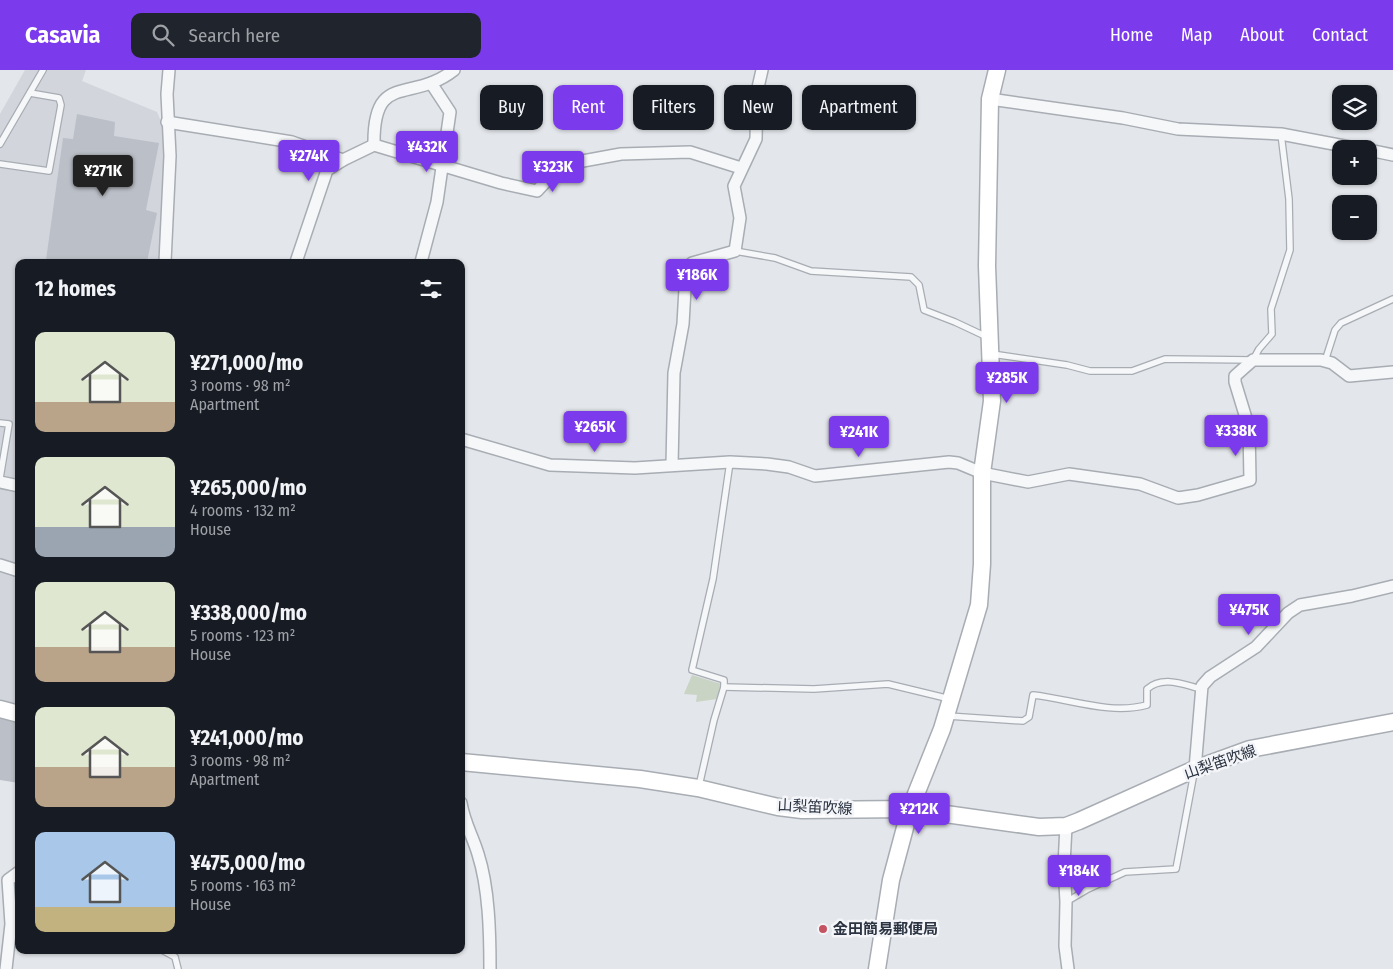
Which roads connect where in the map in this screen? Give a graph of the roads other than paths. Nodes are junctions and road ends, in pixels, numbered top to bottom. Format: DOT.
graph roads {
  1 [pos="43,70"];
  2 [pos="169,70"];
  3 [pos="454,70"];
  4 [pos="762,70"];
  5 [pos="997,70"];
  6 [pos="431,83"];
  7 [pos="30,92"];
  8 [pos="990,99"];
  9 [pos="167,122"];
  10 [pos="1280,134"];
  11 [pos="0,144"];
  12 [pos="1332,144"];
  13 [pos="374,146"];
  14 [pos="1377,152"];
  15 [pos="1393,155"];
  16 [pos="343,160"];
  17 [pos="0,164"];
  18 [pos="442,164"];
  19 [pos="741,168"];
  20 [pos="735,251"];
  21 [pos="165,259"];
  22 [pos="297,259"];
  23 [pos="423,259"];
  24 [pos="1393,298"];
  25 [pos="989,346"];
  26 [pos="1253,360"];
  27 [pos="1325,361"];
  28 [pos="1393,372"];
  29 [pos="0,423"];
  30 [pos="465,441"];
  31 [pos="730,462"];
  32 [pos="672,465"];
  33 [pos="982,473"];
  34 [pos="0,478"];
  35 [pos="0,482"];
  36 [pos="15,485"];
  37 [pos="0,565"];
  38 [pos="15,570"];
  39 [pos="1393,586"];
  40 [pos="724,687"];
  41 [pos="1202,689"];
  42 [pos="950,699"];
  43 [pos="0,709"];
  44 [pos="15,713"];
  45 [pos="946,716"];
  46 [pos="1393,722"];
  47 [pos="465,764"];
  48 [pos="1195,769"];
  49 [pos="698,788"];
  50 [pos="910,809"];
  51 [pos="465,822"];
  52 [pos="1066,826"];
  53 [pos="15,875"];
  54 [pos="1066,902"];
  55 [pos="169,954"];
  56 [pos="6,969"];
  57 [pos="178,969"];
  58 [pos="490,969"];
  59 [pos="877,969"];
  60 [pos="1068,969"];
  1 -- 7 [label="lane"];
  2 -- 9 [label="street"];
  3 -- 6 [label="street"];
  4 -- 19 [label="street"];
  5 -- 8 [label="main road"];
  6 -- 13 [label="street"];
  6 -- 18 [label="street"];
  7 -- 11 [label="lane"];
  7 -- 17 [label="lane"];
  8 -- 10 [label="street"];
  8 -- 25 [label="main road"];
  9 -- 16 [label="street"];
  9 -- 21 [label="street"];
  10 -- 12 [label="street"];
  10 -- 26 [label="lane"];
  13 -- 16 [label="street"];
  13 -- 18 [label="street"];
  14 -- 15 [label="street"];
  16 -- 22 [label="street"];
  18 -- 19 [label="street"];
  18 -- 23 [label="street"];
  19 -- 20 [label="street"];
  20 -- 25 [label="lane"];
  20 -- 32 [label="street"];
  24 -- 27 [label="lane"];
  25 -- 26 [label="lane"];
  25 -- 33 [label="main road"];
  26 -- 27 [label="street"];
  26 -- 33 [label="street"];
  27 -- 28 [label="street"];
  29 -- 34 [label="lane"];
  30 -- 32 [label="street"];
  31 -- 32 [label="street"];
  31 -- 33 [label="street"];
  31 -- 40 [label="lane"];
  33 -- 42 [label="main road"];
  35 -- 36 [label="street"];
  37 -- 38 [label="street"];
  39 -- 41 [label="street"];
  40 -- 42 [label="lane"];
  40 -- 49 [label="lane"];
  41 -- 45 [label="lane"];
  41 -- 48 [label="street"];
  42 -- 45 [label="main road"];
  43 -- 44 [label="main road"];
  45 -- 50 [label="main road"];
  46 -- 48 [label="main road, 山梨笛吹線"];
  47 -- 49 [label="main road, 山梨笛吹線"];
  48 -- 52 [label="main road, 山梨笛吹線"];
  48 -- 54 [label="lane"];
  49 -- 50 [label="main road, 山梨笛吹線"];
  50 -- 52 [label="main road, 山梨笛吹線"];
  50 -- 59 [label="main road"];
  51 -- 58 [label="street"];
  52 -- 54 [label="street"];
  53 -- 56 [label="street"];
  54 -- 60 [label="street"];
  55 -- 57 [label="lane"];
}
